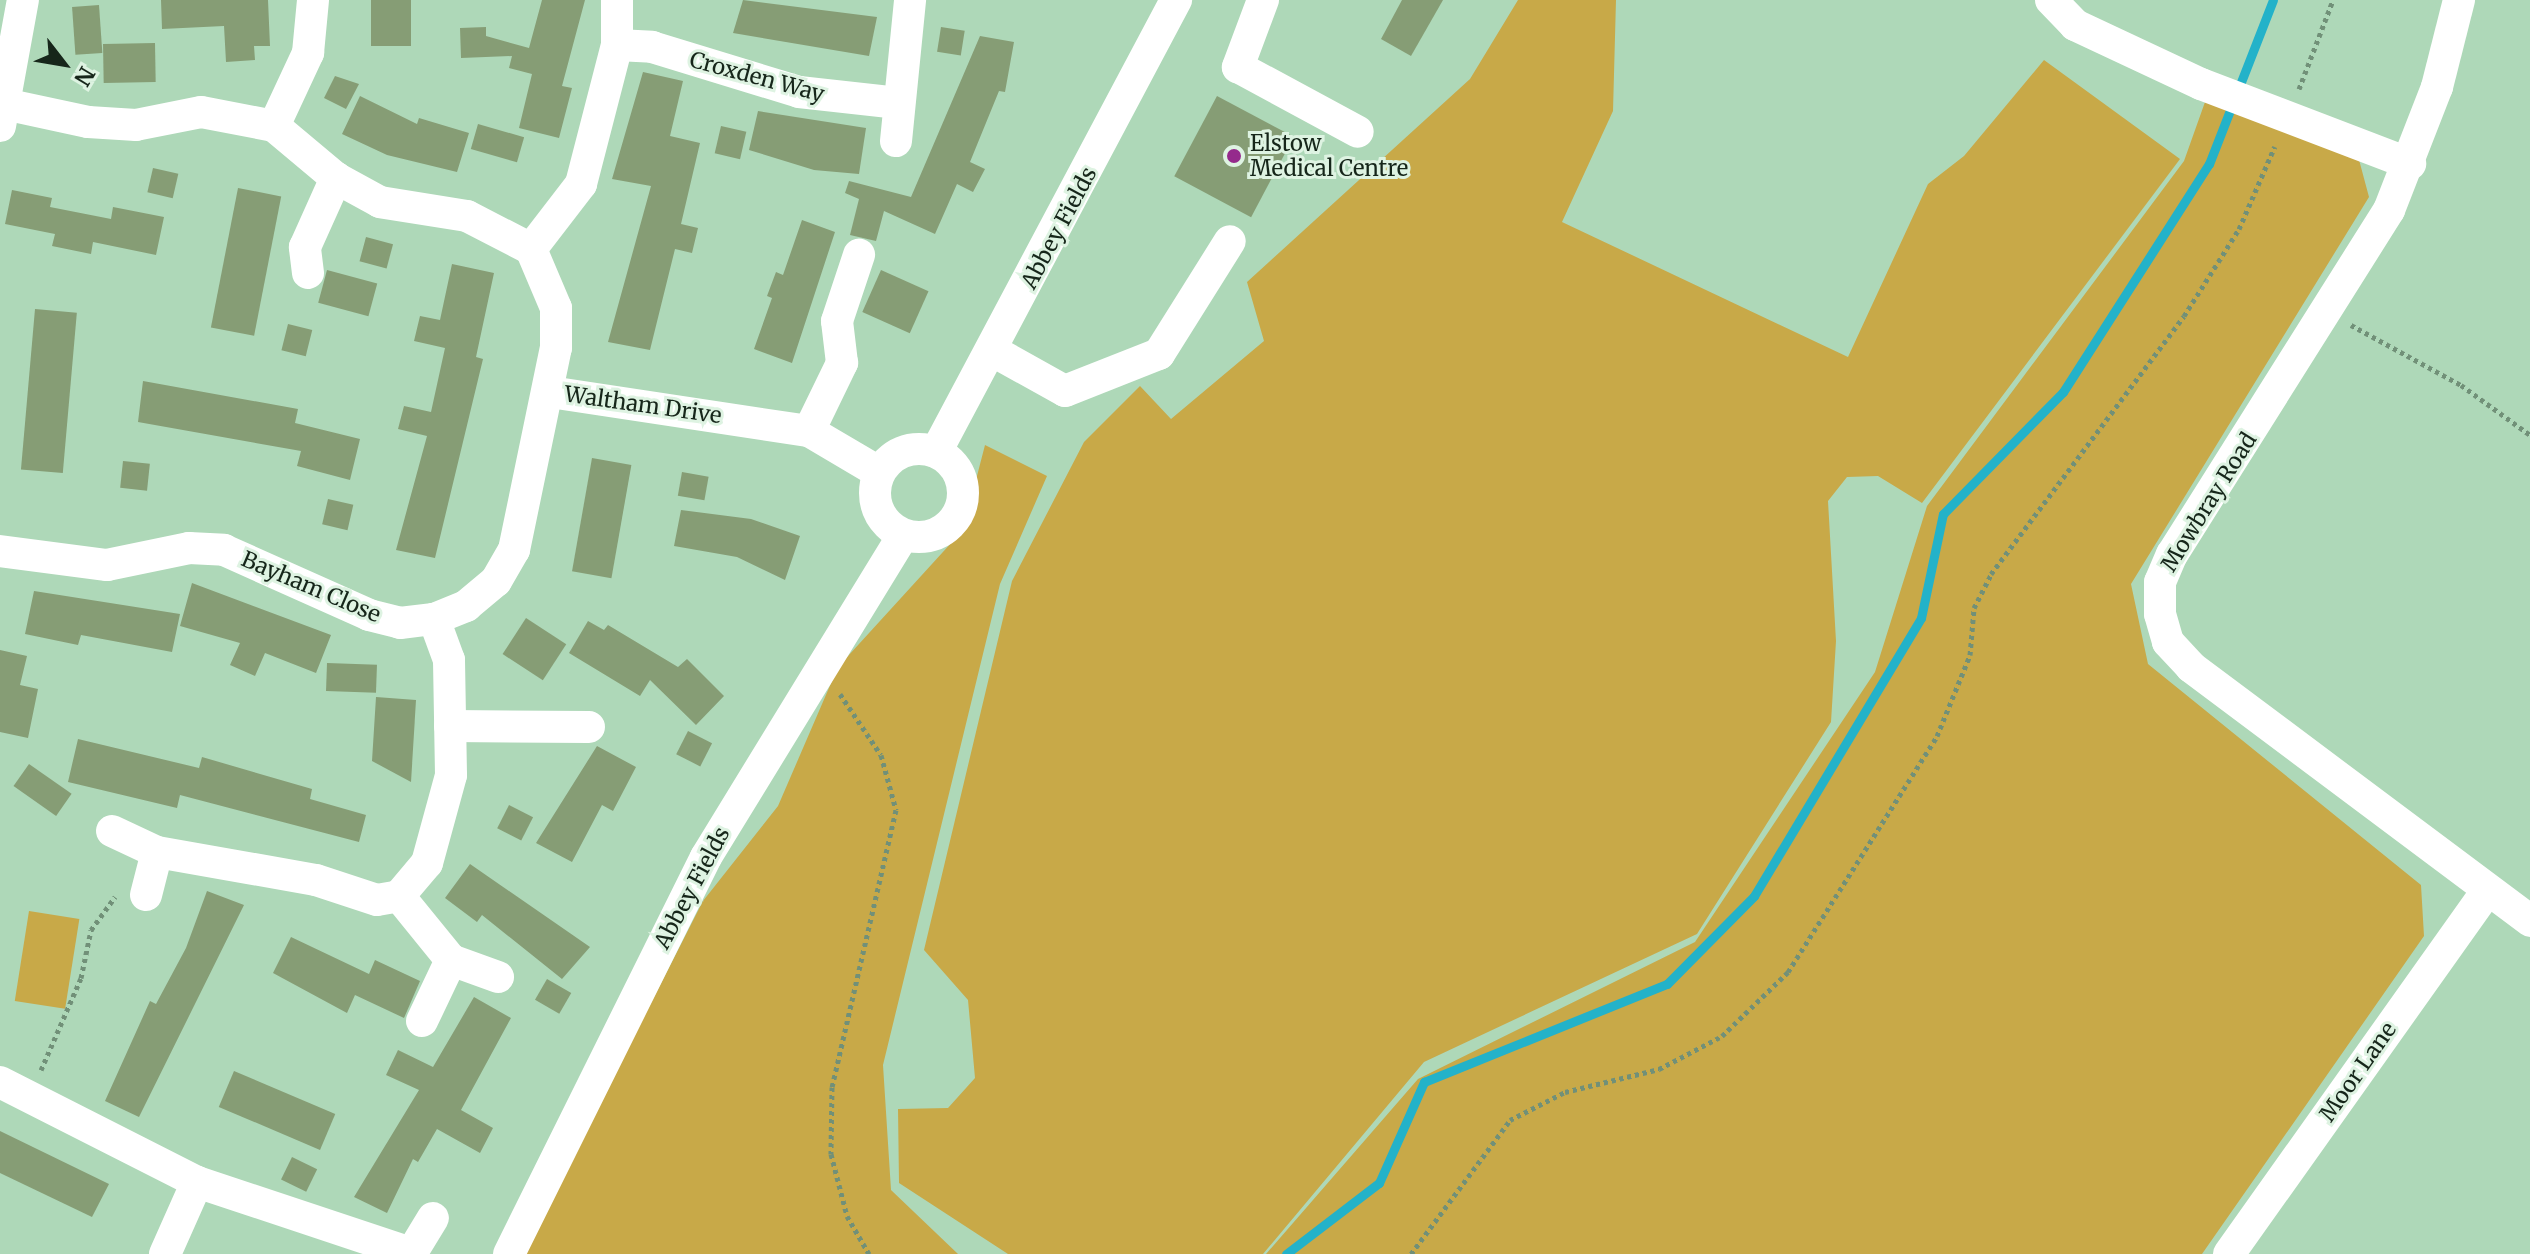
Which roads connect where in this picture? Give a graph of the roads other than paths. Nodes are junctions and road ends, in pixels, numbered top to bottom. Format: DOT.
graph roads {
  1 [pos="23,0"];
  2 [pos="313,0"];
  3 [pos="617,0"];
  4 [pos="910,0"];
  5 [pos="1176,0"];
  6 [pos="2051,0"];
  7 [pos="2459,0"];
  8 [pos="1262,8"];
  9 [pos="617,45"];
  10 [pos="898,103"];
  11 [pos="3,115"];
  12 [pos="274,126"];
  13 [pos="1358,132"];
  14 [pos="896,141"];
  15 [pos="2410,164"];
  16 [pos="336,178"];
  17 [pos="1230,241"];
  18 [pos="531,249"];
  19 [pos="859,255"];
  20 [pos="308,273"];
  21 [pos="993,351"];
  22 [pos="550,392"];
  23 [pos="809,431"];
  24 [pos="936,452"];
  25 [pos="877,471"];
  26 [pos="902,537"];
  27 [pos="0,551"];
  28 [pos="434,619"];
  29 [pos="450,726"];
  30 [pos="589,727"];
  31 [pos="112,831"];
  32 [pos="157,852"];
  33 [pos="2487,891"];
  34 [pos="146,895"];
  35 [pos="399,896"];
  36 [pos="2530,921"];
  37 [pos="451,960"];
  38 [pos="498,977"];
  39 [pos="422,1021"];
  40 [pos="0,1082"];
  41 [pos="197,1182"];
  42 [pos="433,1218"];
  43 [pos="165,1254"];
  44 [pos="411,1254"];
  45 [pos="509,1254"];
  46 [pos="2229,1254"];
  1 -- 11 [label="street"];
  2 -- 12 [label="street"];
  3 -- 9 [label="street"];
  4 -- 10 [label="street"];
  5 -- 21 [label="street, Abbey Fields"];
  6 -- 15 [label="street"];
  7 -- 15 [label="street, Mowbray Road"];
  8 -- 13 [label="street"];
  9 -- 10 [label="street, Croxden Way"];
  9 -- 18 [label="street"];
  10 -- 14 [label="street"];
  11 -- 12 [label="street"];
  12 -- 16 [label="street"];
  15 -- 33 [label="street, Mowbray Road"];
  16 -- 18 [label="street"];
  16 -- 20 [label="street"];
  17 -- 21 [label="street"];
  18 -- 22 [label="street, Waltham Drive"];
  19 -- 23 [label="street"];
  21 -- 24 [label="street, Abbey Fields"];
  22 -- 23 [label="street, Waltham Drive"];
  22 -- 28 [label="street"];
  23 -- 25 [label="street, Waltham Drive"];
  24 -- 25 [label="street"];
  24 -- 26 [label="street"];
  25 -- 26 [label="street"];
  26 -- 45 [label="street, Abbey Fields"];
  27 -- 28 [label="street, Bayham Close"];
  28 -- 29 [label="street"];
  29 -- 30 [label="street"];
  29 -- 35 [label="street"];
  31 -- 32 [label="street"];
  32 -- 34 [label="street"];
  32 -- 35 [label="street"];
  33 -- 36 [label="street, Mowbray Road"];
  33 -- 46 [label="street, Moor Lane"];
  35 -- 37 [label="street"];
  37 -- 38 [label="street"];
  37 -- 39 [label="street"];
  40 -- 41 [label="street"];
  41 -- 43 [label="street"];
  41 -- 44 [label="street"];
  42 -- 44 [label="street"];
}
